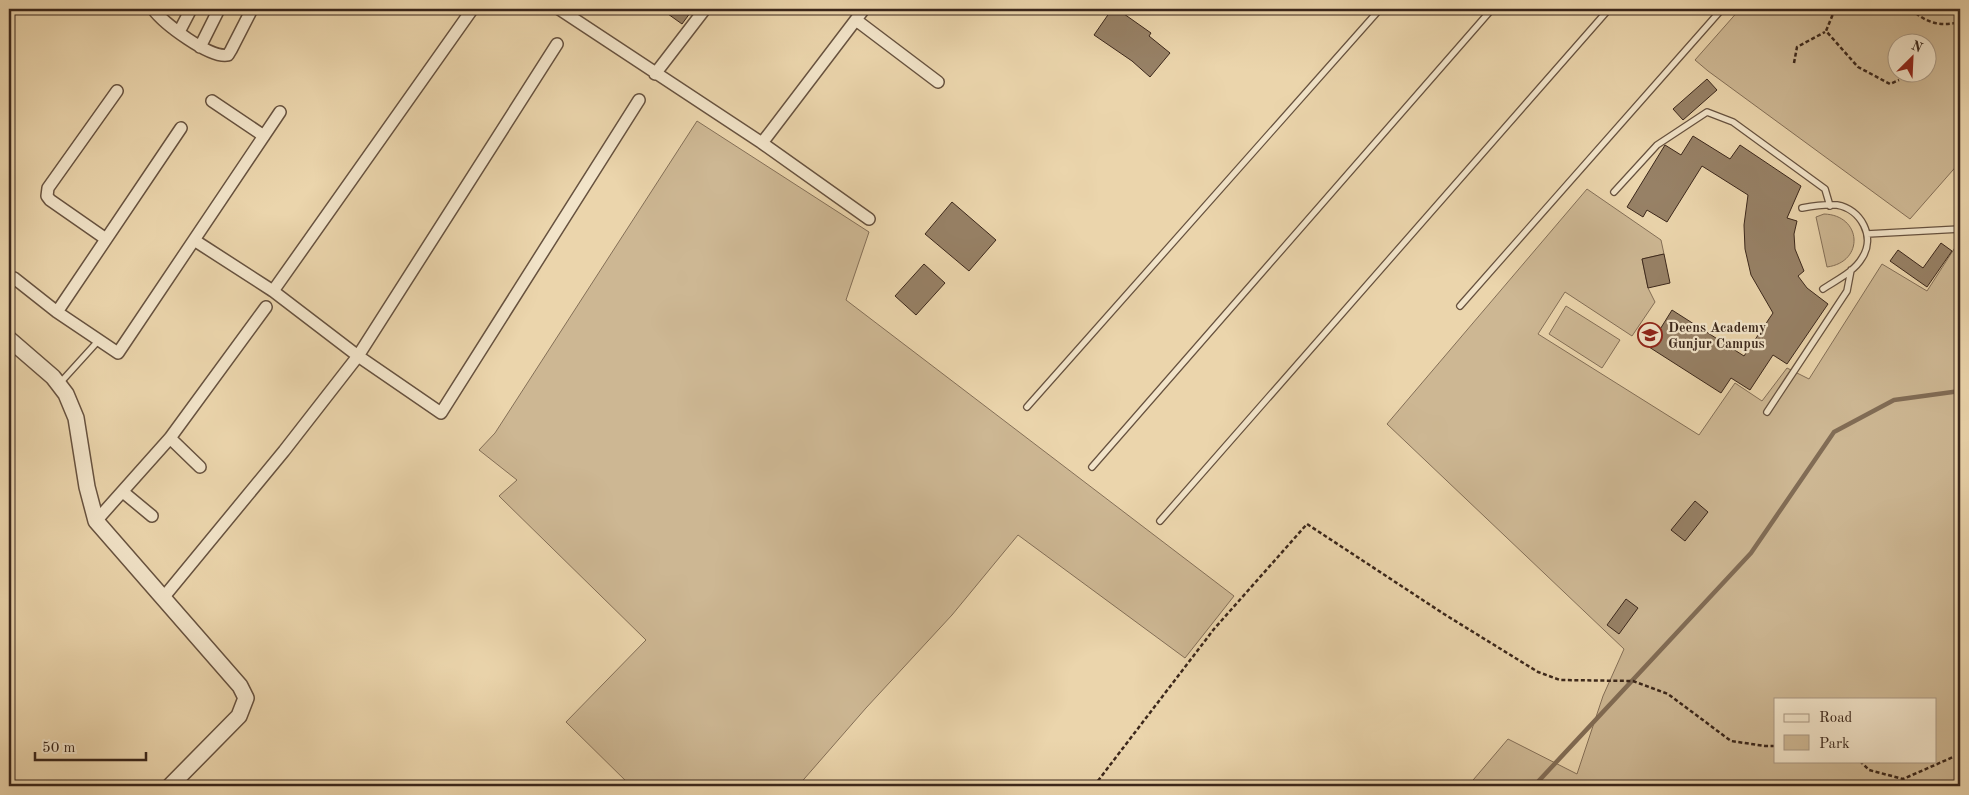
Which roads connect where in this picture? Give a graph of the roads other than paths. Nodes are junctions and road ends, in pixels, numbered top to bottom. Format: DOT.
graph roads {
  1 [pos="152,9"];
  2 [pos="191,9"];
  3 [pos="219,9"];
  4 [pos="252,9"];
  5 [pos="559,9"];
  6 [pos="705,9"];
  7 [pos="864,9"];
  8 [pos="1380,9"];
  9 [pos="1492,9"];
  10 [pos="1609,9"];
  11 [pos="1722,9"];
  12 [pos="471,11"];
  13 [pos="856,20"];
  14 [pos="179,32"];
  15 [pos="557,44"];
  16 [pos="200,47"];
  17 [pos="655,74"];
  18 [pos="938,82"];
  19 [pos="117,92"];
  20 [pos="639,100"];
  21 [pos="212,101"];
  22 [pos="280,112"];
  23 [pos="181,128"];
  24 [pos="264,136"];
  25 [pos="762,143"];
  26 [pos="1614,192"];
  27 [pos="1830,206"];
  28 [pos="1802,208"];
  29 [pos="869,219"];
  30 [pos="1960,229"];
  31 [pos="1867,234"];
  32 [pos="106,239"];
  33 [pos="194,240"];
  34 [pos="1851,270"];
  35 [pos="14,278"];
  36 [pos="1823,289"];
  37 [pos="273,291"];
  38 [pos="1460,306"];
  39 [pos="266,307"];
  40 [pos="57,312"];
  41 [pos="9,338"];
  42 [pos="99,340"];
  43 [pos="358,356"];
  44 [pos="59,385"];
  45 [pos="1027,407"];
  46 [pos="1767,412"];
  47 [pos="170,438"];
  48 [pos="200,467"];
  49 [pos="1092,467"];
  50 [pos="123,492"];
  51 [pos="152,516"];
  52 [pos="96,521"];
  53 [pos="1160,522"];
  54 [pos="163,598"];
  55 [pos="170,786"];
  1 -- 14 [label="street"];
  2 -- 14 [label="street"];
  3 -- 16 [label="street"];
  4 -- 16 [label="street"];
  5 -- 17 [label="street"];
  6 -- 17 [label="street"];
  7 -- 13 [label="street"];
  8 -- 45 [label="lane"];
  9 -- 49 [label="lane"];
  10 -- 53 [label="lane"];
  11 -- 38 [label="lane"];
  12 -- 37 [label="street"];
  13 -- 18 [label="street"];
  13 -- 25 [label="street"];
  14 -- 16 [label="street"];
  15 -- 43 [label="street"];
  17 -- 25 [label="street"];
  19 -- 32 [label="street"];
  20 -- 43 [label="street"];
  21 -- 24 [label="street"];
  22 -- 24 [label="street"];
  23 -- 32 [label="street"];
  24 -- 33 [label="street"];
  25 -- 29 [label="street"];
  26 -- 27 [label="lane"];
  27 -- 28 [label="lane"];
  27 -- 31 [label="lane"];
  30 -- 31 [label="lane"];
  31 -- 34 [label="lane"];
  32 -- 40 [label="street"];
  33 -- 37 [label="street"];
  33 -- 42 [label="street"];
  34 -- 36 [label="lane"];
  34 -- 46 [label="lane"];
  35 -- 40 [label="street"];
  37 -- 43 [label="street"];
  39 -- 47 [label="street"];
  40 -- 42 [label="street"];
  41 -- 44 [label="street"];
  42 -- 44 [label="lane"];
  43 -- 54 [label="street"];
  44 -- 52 [label="street"];
  47 -- 48 [label="street"];
  47 -- 50 [label="street"];
  50 -- 51 [label="street"];
  50 -- 52 [label="street"];
  52 -- 54 [label="street"];
  54 -- 55 [label="street"];
}
